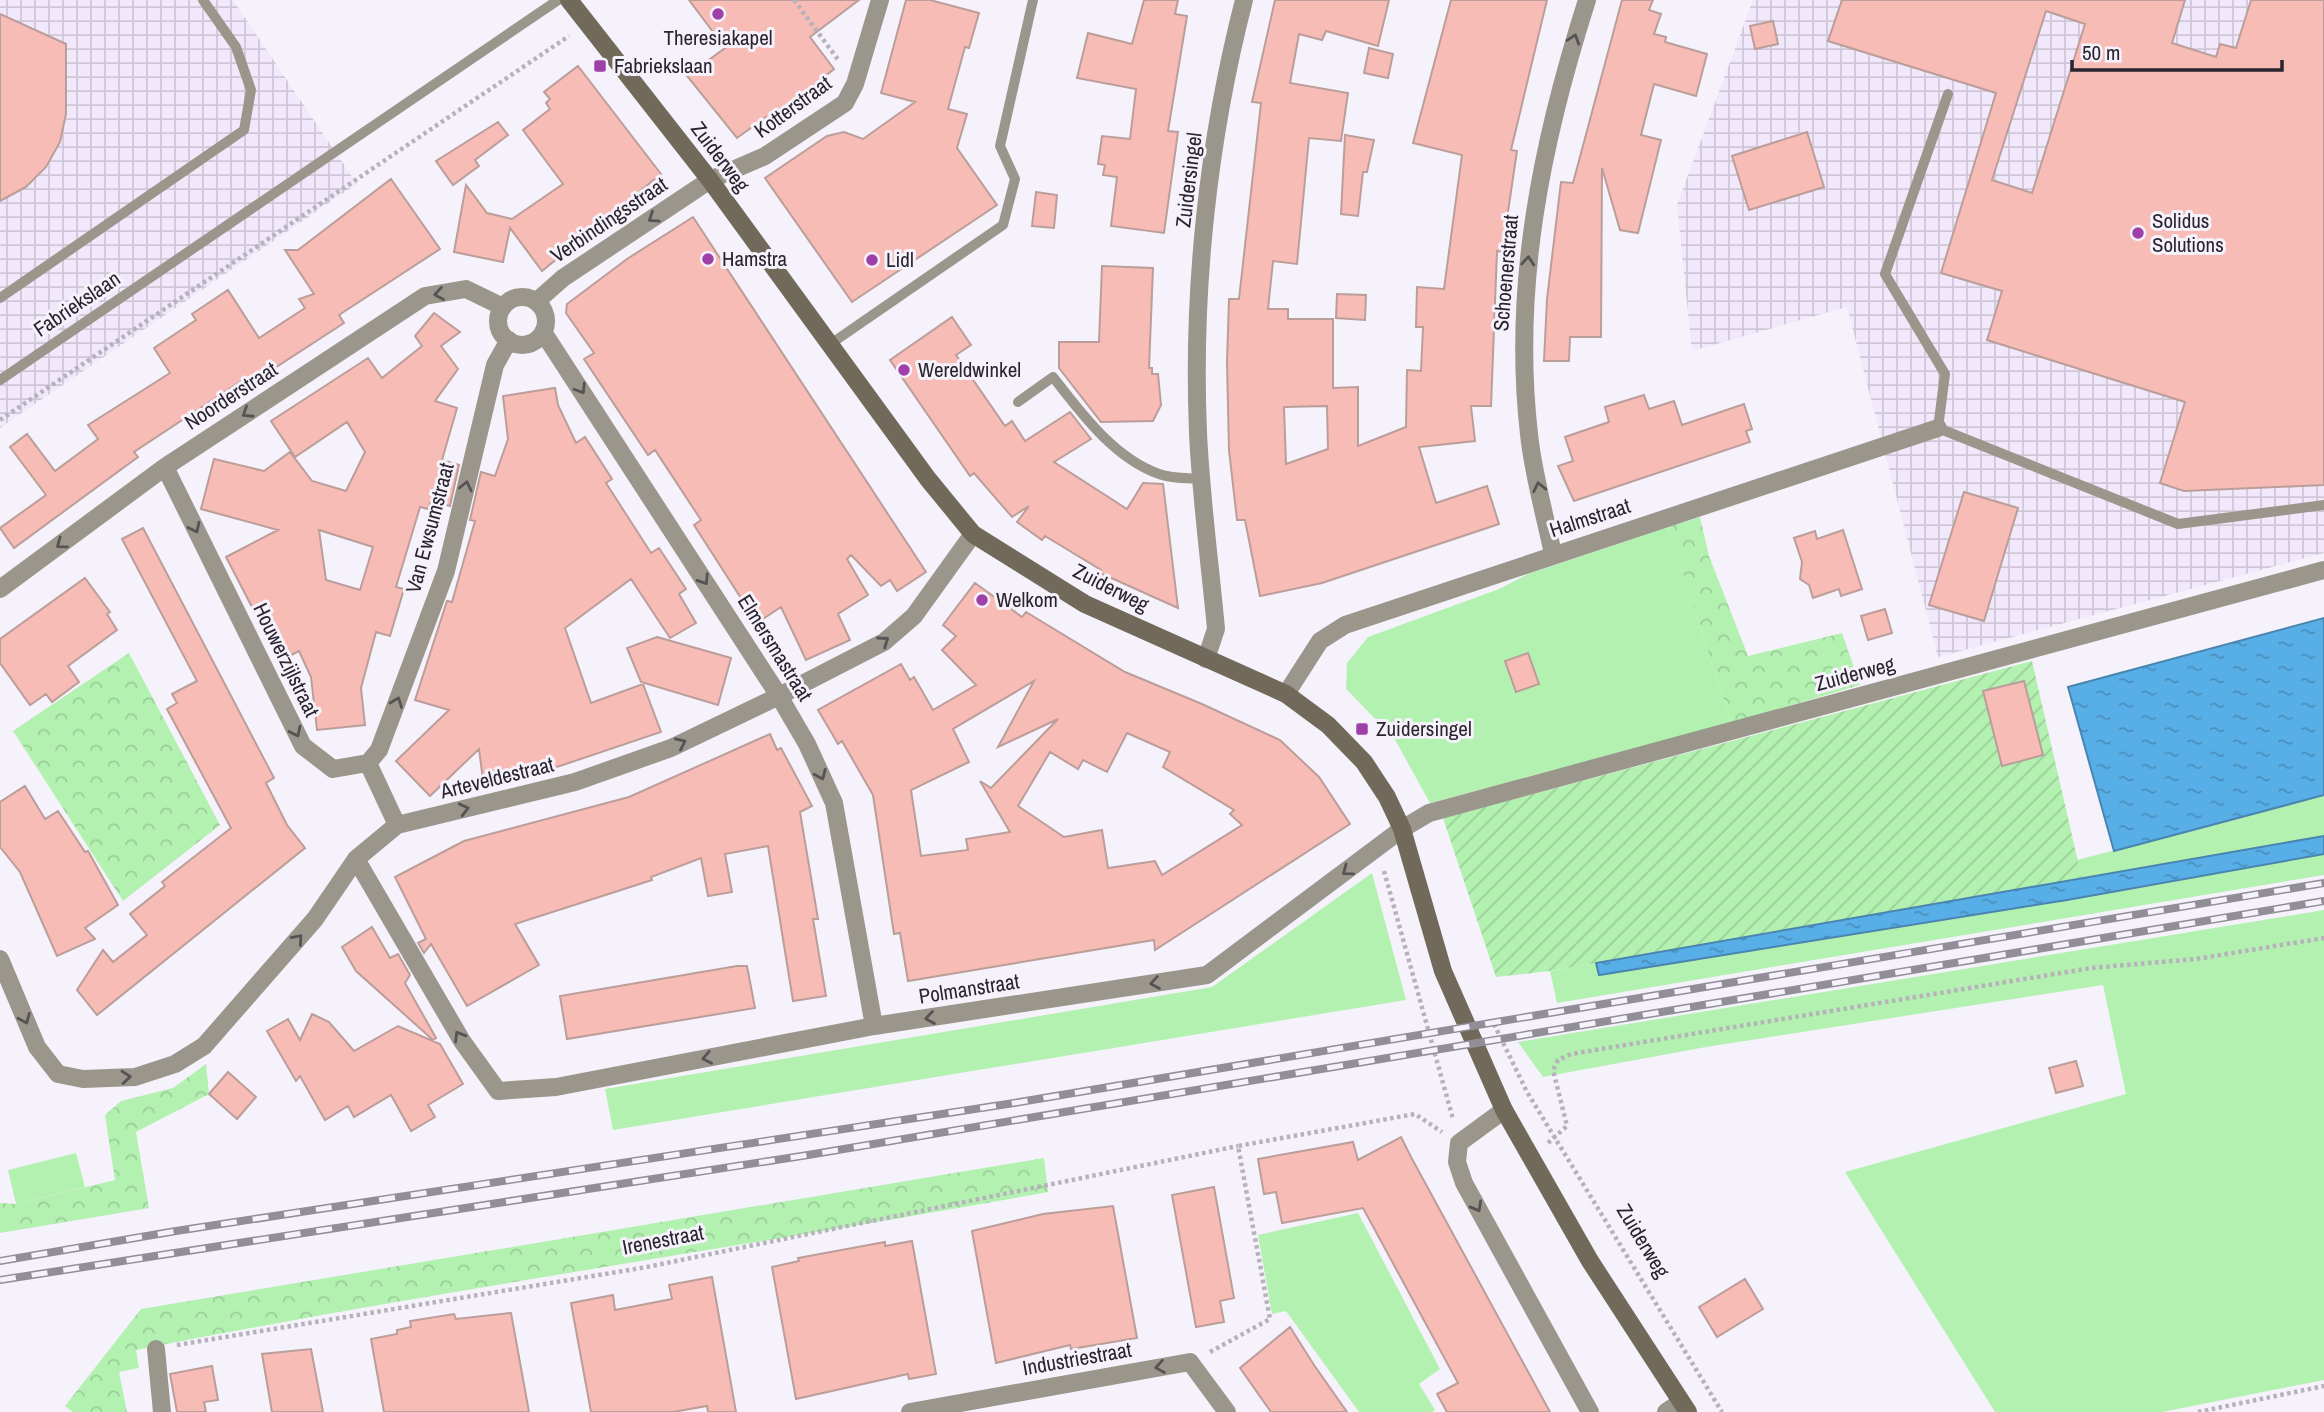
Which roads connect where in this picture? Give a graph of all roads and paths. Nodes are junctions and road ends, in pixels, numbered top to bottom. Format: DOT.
graph roads {
  1 [pos="203,0"];
  2 [pos="558,0"];
  3 [pos="569,0"];
  4 [pos="794,0"];
  5 [pos="880,0"];
  6 [pos="1033,0"];
  7 [pos="1244,0"];
  8 [pos="1587,0"];
  9 [pos="587,23"];
  10 [pos="855,84"];
  11 [pos="1948,94"];
  12 [pos="710,180"];
  13 [pos="0,298"];
  14 [pos="537,302"];
  15 [pos="503,307"];
  16 [pos="543,332"];
  17 [pos="509,340"];
  18 [pos="829,345"];
  19 [pos="0,380"];
  20 [pos="1018,402"];
  21 [pos="0,420"];
  22 [pos="1938,428"];
  23 [pos="165,467"];
  24 [pos="1203,479"];
  25 [pos="2324,505"];
  26 [pos="973,534"];
  27 [pos="1553,554"];
  28 [pos="2324,570"];
  29 [pos="0,589"];
  30 [pos="1206,659"];
  31 [pos="1286,694"];
  32 [pos="779,696"];
  33 [pos="368,763"];
  34 [pos="397,825"];
  35 [pos="1402,830"];
  36 [pos="356,859"];
  37 [pos="2324,937"];
  38 [pos="0,959"];
  39 [pos="874,1026"];
  40 [pos="1527,1092"];
  41 [pos="1504,1110"];
  42 [pos="1556,1139"];
  43 [pos="1459,1143"];
  44 [pos="1238,1146"];
  45 [pos="1530,1155"];
  46 [pos="156,1349"];
  47 [pos="1190,1362"];
  48 [pos="2324,1386"];
  49 [pos="1679,1409"];
  50 [pos="162,1412"];
  51 [pos="910,1412"];
  52 [pos="1227,1412"];
  53 [pos="1590,1412"];
  54 [pos="1722,1412"];
  55 [pos="2198,1412"];
  1 -- 13 [label="lane"];
  2 -- 19 [label="lane, Fabriekslaan"];
  3 -- 9 [label="street, Zuiderweg"];
  4 -- 10 [label="path"];
  5 -- 10 [label="street, Kotterstraat"];
  6 -- 18 [label="lane"];
  7 -- 24 [label="street, Zuidersingel"];
  27 -- 8 [label="street, Schoenerstraat, one-way"];
  9 -- 12 [label="street, Zuiderweg"];
  9 -- 21 [label="path"];
  10 -- 12 [label="street, Kotterstraat"];
  11 -- 22 [label="lane"];
  12 -- 14 [label="street, Verbindingsstraat, one-way"];
  12 -- 18 [label="street, Zuiderweg"];
  14 -- 15 [label="street"];
  14 -- 16 [label="street"];
  15 -- 17 [label="street"];
  15 -- 23 [label="street, Noorderstraat, one-way"];
  16 -- 17 [label="street"];
  16 -- 32 [label="street, Elmersmastraat, one-way"];
  33 -- 17 [label="street, Van Ewsumstraat, one-way"];
  18 -- 26 [label="street, Zuiderweg"];
  20 -- 24 [label="lane"];
  22 -- 25 [label="lane"];
  22 -- 27 [label="street, Halmstraat"];
  23 -- 29 [label="street, Noorderstraat, one-way"];
  23 -- 33 [label="street, Houwerzijlstraat, one-way"];
  24 -- 30 [label="street, Zuidersingel"];
  26 -- 30 [label="street, Zuiderweg"];
  32 -- 26 [label="street, Arteveldestraat, one-way"];
  27 -- 31 [label="street, Halmstraat"];
  28 -- 35 [label="street, Zuiderweg"];
  30 -- 31 [label="street, Zuiderweg"];
  31 -- 35 [label="street, Zuiderweg"];
  34 -- 32 [label="street, Arteveldestraat, one-way"];
  32 -- 39 [label="street, Elmersmastraat, one-way"];
  33 -- 34 [label="street"];
  34 -- 36 [label="street, Arteveldestraat"];
  35 -- 39 [label="street, Polmanstraat, one-way"];
  35 -- 41 [label="street, Zuiderweg"];
  35 -- 43 [label="path"];
  38 -- 36 [label="street, Arteveldestraat, one-way"];
  39 -- 36 [label="street, Polmanstraat, one-way"];
  37 -- 42 [label="path"];
  40 -- 42 [label="path, Zuiderweg"];
  41 -- 43 [label="street"];
  41 -- 45 [label="street, Zuiderweg"];
  42 -- 45 [label="path"];
  42 -- 54 [label="path, Zuiderweg"];
  43 -- 44 [label="path, Irenestraat"];
  43 -- 53 [label="street, one-way"];
  44 -- 46 [label="path, Irenestraat"];
  44 -- 47 [label="path"];
  45 -- 49 [label="street, Zuiderweg"];
  46 -- 50 [label="street"];
  47 -- 51 [label="street, Industriestraat, one-way"];
  47 -- 52 [label="street"];
  48 -- 55 [label="path"];
}
